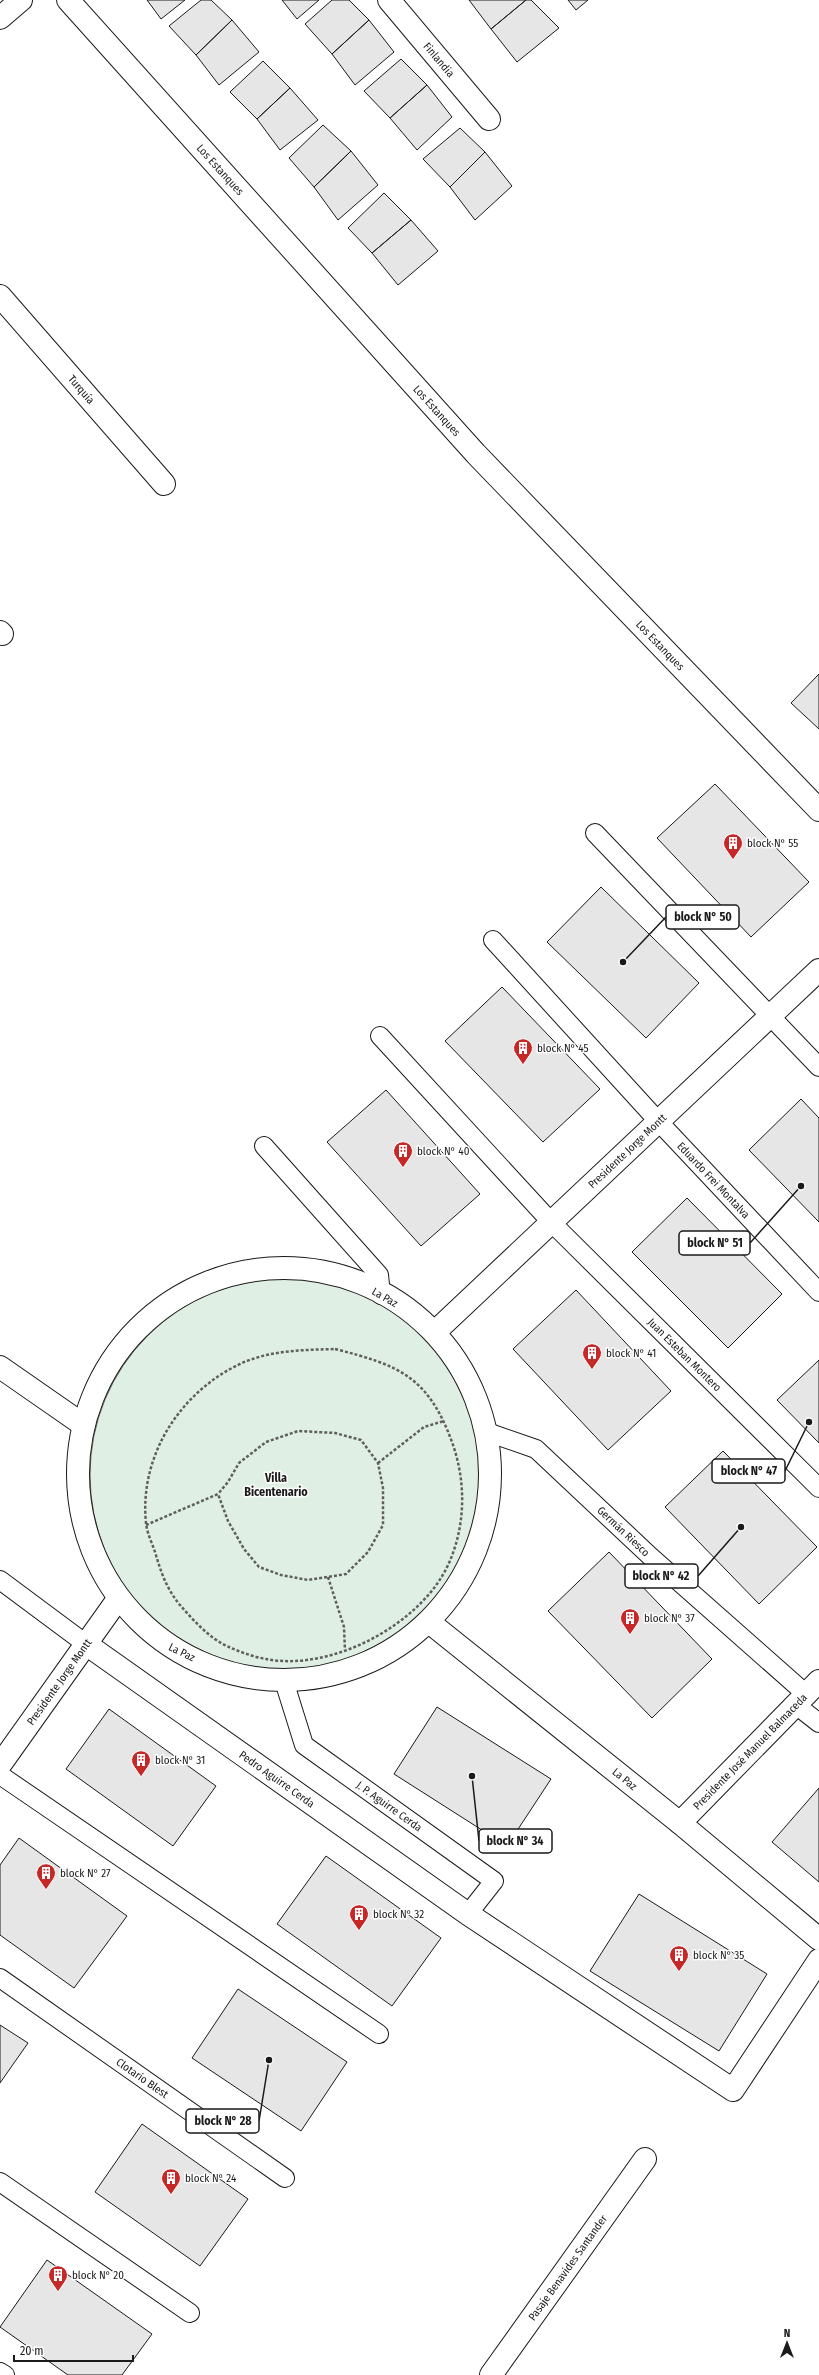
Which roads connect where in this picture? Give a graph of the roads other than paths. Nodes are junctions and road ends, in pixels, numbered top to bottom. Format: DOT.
graph roads {
  1 [pos="21,0"];
  2 [pos="68,0"];
  3 [pos="389,0"];
  4 [pos="0,18"];
  5 [pos="489,119"];
  6 [pos="0,296"];
  7 [pos="164,484"];
  8 [pos="819,810"];
  9 [pos="595,832"];
  10 [pos="493,940"];
  11 [pos="819,970"];
  12 [pos="771,1016"];
  13 [pos="380,1036"];
  14 [pos="819,1067"];
  15 [pos="658,1121"];
  16 [pos="264,1146"];
  17 [pos="551,1222"];
  18 [pos="819,1292"];
  19 [pos="381,1295"];
  20 [pos="434,1332"];
  21 [pos="0,1367"];
  22 [pos="82,1424"];
  23 [pos="487,1432"];
  24 [pos="819,1488"];
  25 [pos="0,1580"];
  26 [pos="118,1599"];
  27 [pos="428,1622"];
  28 [pos="86,1644"];
  29 [pos="284,1681"];
  30 [pos="807,1693"];
  31 [pos="819,1723"];
  32 [pos="0,1765"];
  33 [pos="0,1775"];
  34 [pos="680,1823"];
  35 [pos="468,1914"];
  36 [pos="819,1939"];
  37 [pos="819,1960"];
  38 [pos="0,1978"];
  39 [pos="379,2034"];
  40 [pos="645,2159"];
  41 [pos="285,2178"];
  42 [pos="0,2182"];
  43 [pos="190,2313"];
  44 [pos="0,2372"];
  45 [pos="5,2375"];
  46 [pos="491,2375"];
  1 -- 4 [label="street"];
  2 -- 8 [label="street, Los Estanques"];
  3 -- 5 [label="street, Finlandia"];
  6 -- 7 [label="street, Turquía"];
  9 -- 12 [label="lane"];
  10 -- 15 [label="lane, Eduardo Frei Montalva"];
  11 -- 12 [label="street, Presidente Jorge Montt"];
  12 -- 14 [label="lane"];
  12 -- 15 [label="street, Presidente Jorge Montt"];
  13 -- 17 [label="lane, Juan Esteban Montero"];
  15 -- 17 [label="street, Presidente Jorge Montt"];
  15 -- 18 [label="lane, Eduardo Frei Montalva"];
  16 -- 19 [label="lane"];
  17 -- 20 [label="street, Presidente Jorge Montt"];
  17 -- 24 [label="lane, Juan Esteban Montero"];
  19 -- 20 [label="street, La Paz"];
  19 -- 22 [label="street, La Paz"];
  20 -- 23 [label="street, La Paz"];
  21 -- 22 [label="street"];
  22 -- 26 [label="street, La Paz"];
  23 -- 27 [label="street, La Paz"];
  23 -- 30 [label="lane, Germán Riesco"];
  25 -- 28 [label="lane"];
  26 -- 28 [label="street, Presidente Jorge Montt"];
  26 -- 29 [label="street, La Paz"];
  27 -- 29 [label="street, La Paz"];
  27 -- 34 [label="street, La Paz"];
  28 -- 32 [label="street, Presidente Jorge Montt"];
  28 -- 35 [label="street, Pedro Aguirre Cerda"];
  29 -- 35 [label="lane, J. P. Aguirre Cerda"];
  30 -- 31 [label="lane, Germán Riesco"];
  30 -- 34 [label="street, Presidente José Manuel Balmaceda"];
  33 -- 39 [label="lane"];
  34 -- 36 [label="street, La Paz"];
  35 -- 37 [label="street, Pedro Aguirre Cerda"];
  38 -- 41 [label="lane, Clotario Blest"];
  40 -- 46 [label="street, Pasaje Benavides Santander"];
  42 -- 43 [label="lane"];
  44 -- 45 [label="lane"];
}
